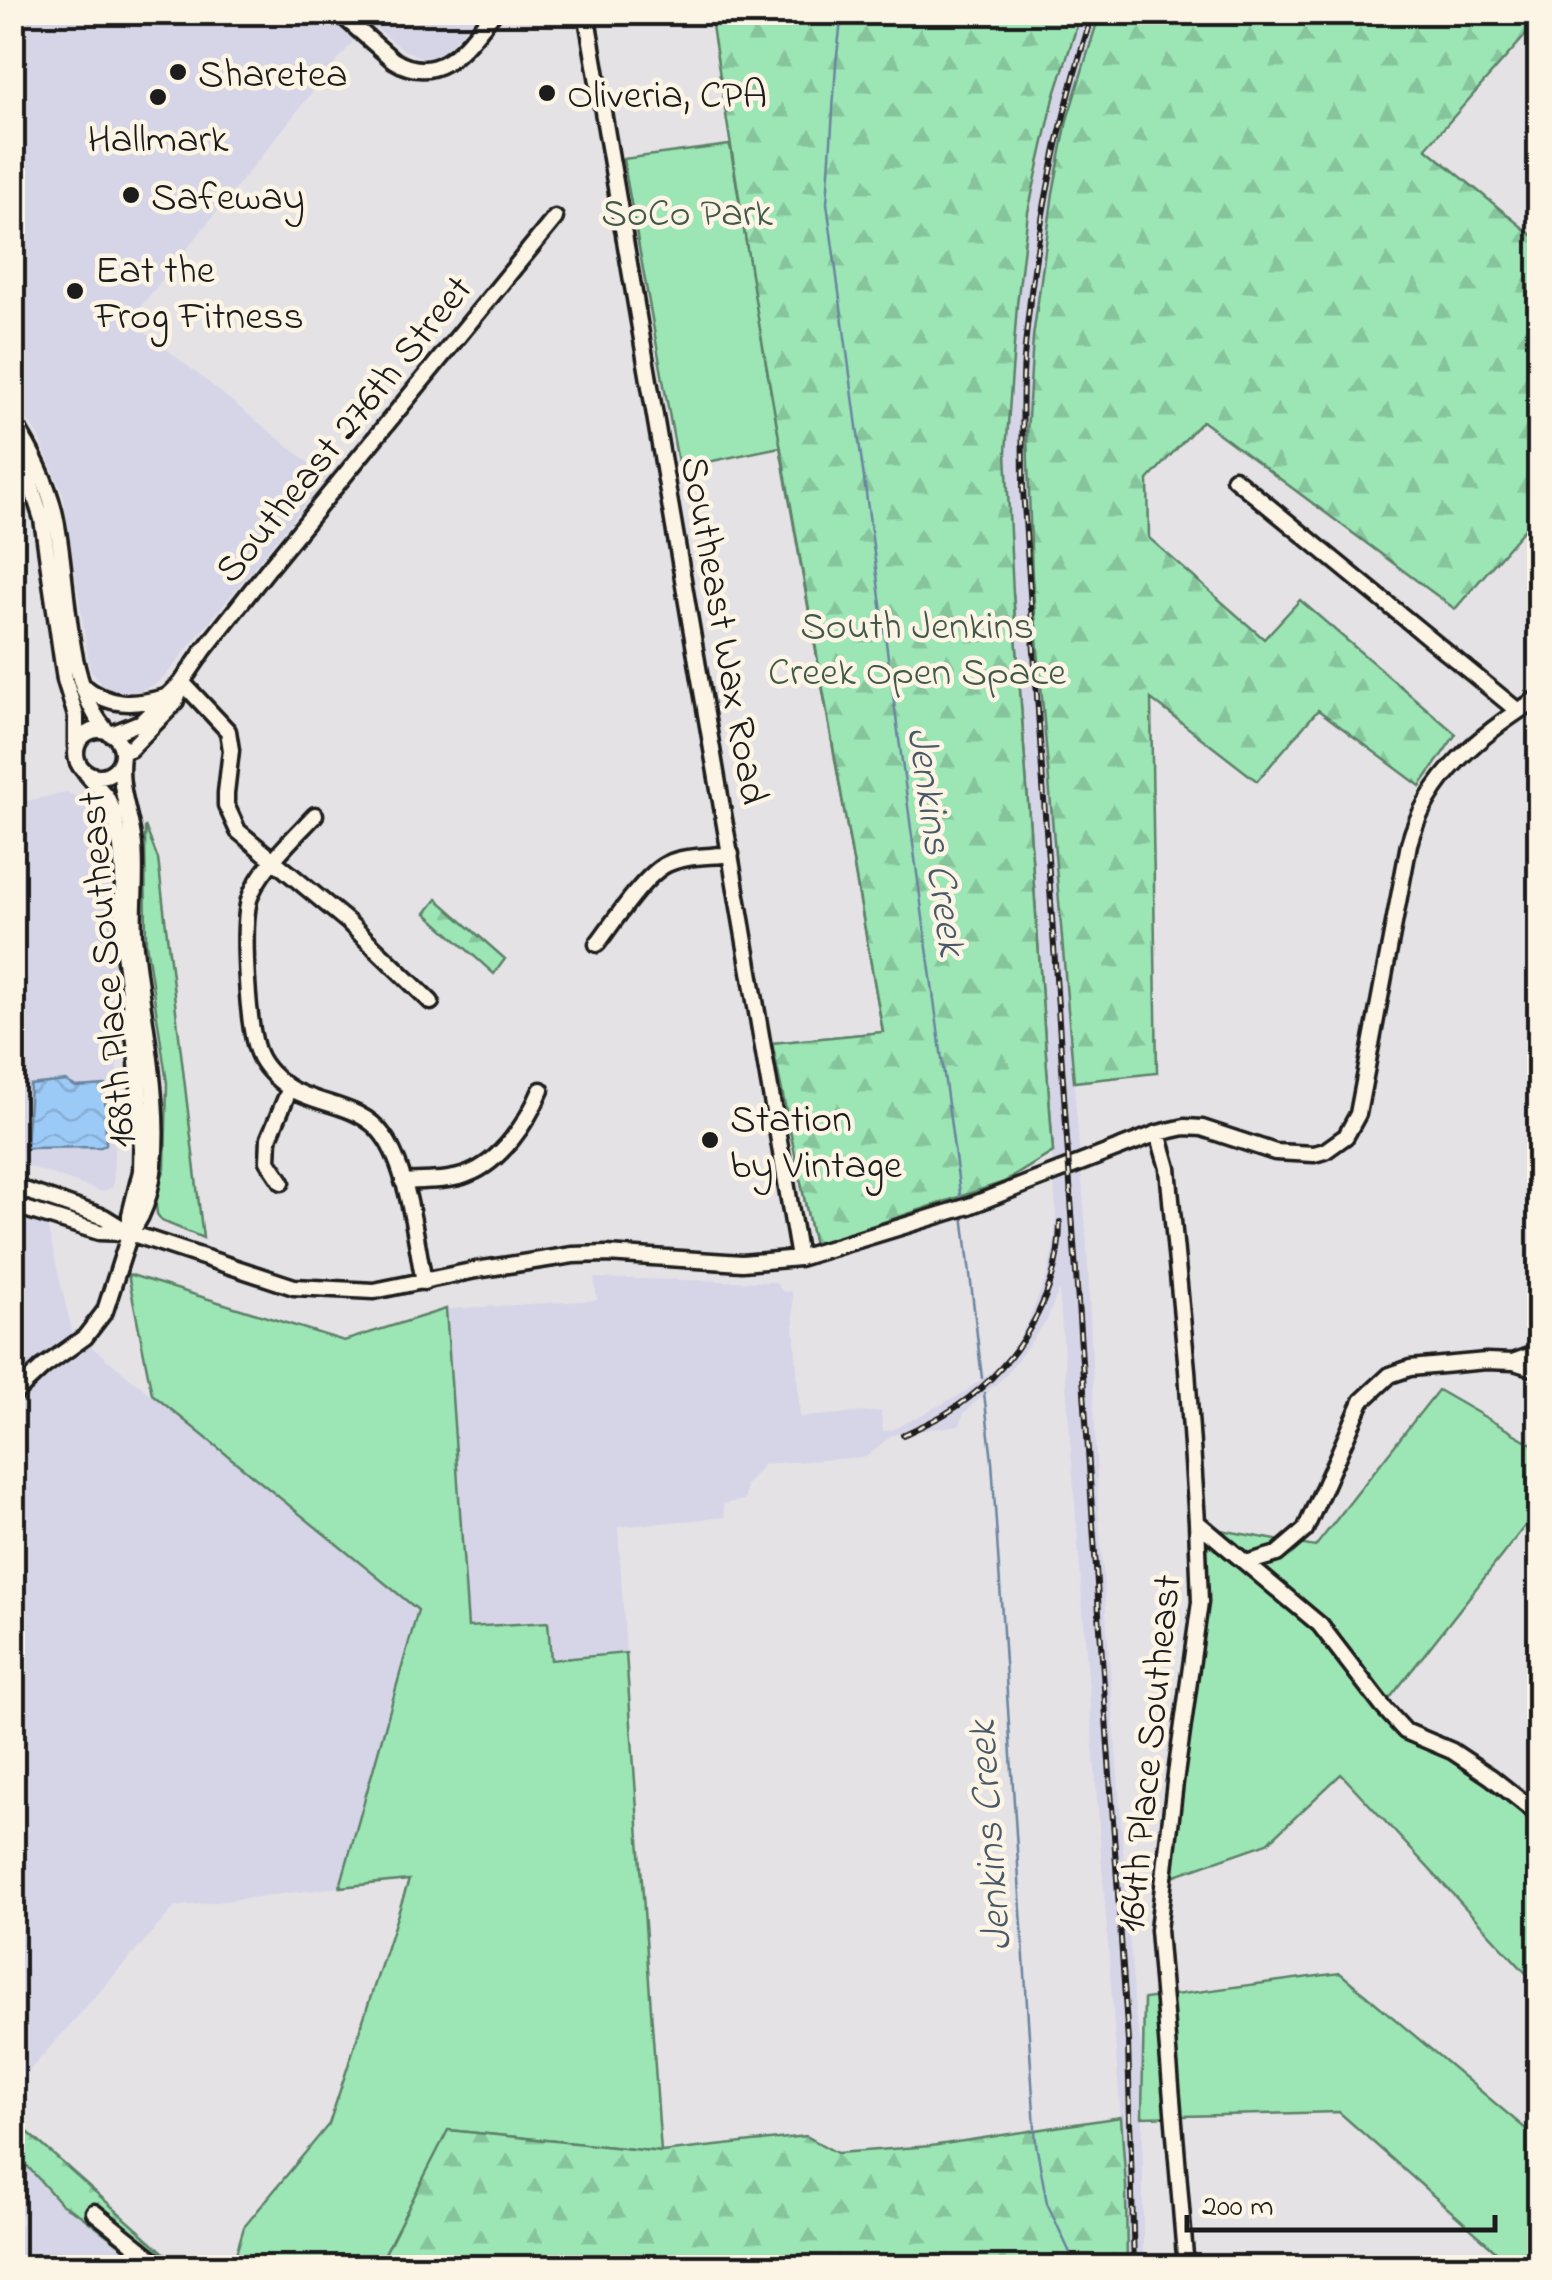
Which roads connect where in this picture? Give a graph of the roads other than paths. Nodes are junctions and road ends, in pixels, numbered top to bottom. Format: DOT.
graph roads {
  1 [pos="338,12"];
  2 [pos="494,12"];
  3 [pos="586,12"];
  4 [pos="556,218"];
  5 [pos="12,420"];
  6 [pos="12,445"];
  7 [pos="1234,478"];
  8 [pos="182,682"];
  9 [pos="82,685"];
  10 [pos="166,697"];
  11 [pos="1540,697"];
  12 [pos="1518,711"];
  13 [pos="110,733"];
  14 [pos="76,747"];
  15 [pos="122,753"];
  16 [pos="86,773"];
  17 [pos="315,815"];
  18 [pos="732,854"];
  19 [pos="274,860"];
  20 [pos="597,944"];
  21 [pos="432,1002"];
  22 [pos="290,1088"];
  23 [pos="541,1090"];
  24 [pos="1158,1133"];
  25 [pos="282,1182"];
  26 [pos="404,1182"];
  27 [pos="12,1186"];
  28 [pos="12,1205"];
  29 [pos="130,1233"];
  30 [pos="799,1258"];
  31 [pos="424,1282"];
  32 [pos="1540,1352"];
  33 [pos="1514,1362"];
  34 [pos="1540,1370"];
  35 [pos="12,1396"];
  36 [pos="1198,1522"];
  37 [pos="1246,1563"];
  38 [pos="1540,1816"];
  39 [pos="94,2212"];
  40 [pos="1185,2265"];
  41 [pos="164,2268"];
  1 -- 2 [label="street"];
  3 -- 18 [label="street, Southeast Wax Road"];
  4 -- 8 [label="street, Southeast 276th Street"];
  5 -- 9 [label="street, 168th Place Southeast"];
  6 -- 14 [label="street, 168th Place Southeast"];
  7 -- 12 [label="street"];
  8 -- 10 [label="street, Southeast 276th Street"];
  8 -- 15 [label="street, Southeast 276th Street"];
  8 -- 19 [label="street"];
  9 -- 10 [label="street"];
  9 -- 13 [label="street, 168th Place Southeast"];
  10 -- 13 [label="street, Southeast 276th Street"];
  11 -- 12 [label="street"];
  12 -- 24 [label="street"];
  13 -- 14 [label="street"];
  13 -- 15 [label="street"];
  14 -- 16 [label="street"];
  15 -- 16 [label="street"];
  15 -- 29 [label="street, 168th Place Southeast"];
  16 -- 29 [label="street, 168th Place Southeast"];
  17 -- 19 [label="street"];
  18 -- 20 [label="street"];
  18 -- 30 [label="street, Southeast Wax Road"];
  19 -- 21 [label="street"];
  19 -- 22 [label="street"];
  22 -- 25 [label="street"];
  22 -- 26 [label="street"];
  23 -- 26 [label="street"];
  24 -- 30 [label="street"];
  24 -- 36 [label="street, 164th Place Southeast"];
  26 -- 31 [label="street"];
  27 -- 29 [label="street"];
  28 -- 29 [label="street"];
  29 -- 31 [label="street"];
  29 -- 35 [label="street, 168th Place Southeast"];
  30 -- 31 [label="street"];
  32 -- 33 [label="street"];
  33 -- 34 [label="street"];
  33 -- 37 [label="street"];
  36 -- 37 [label="street"];
  36 -- 40 [label="street, 164th Place Southeast"];
  37 -- 38 [label="street"];
  39 -- 41 [label="street"];
}
